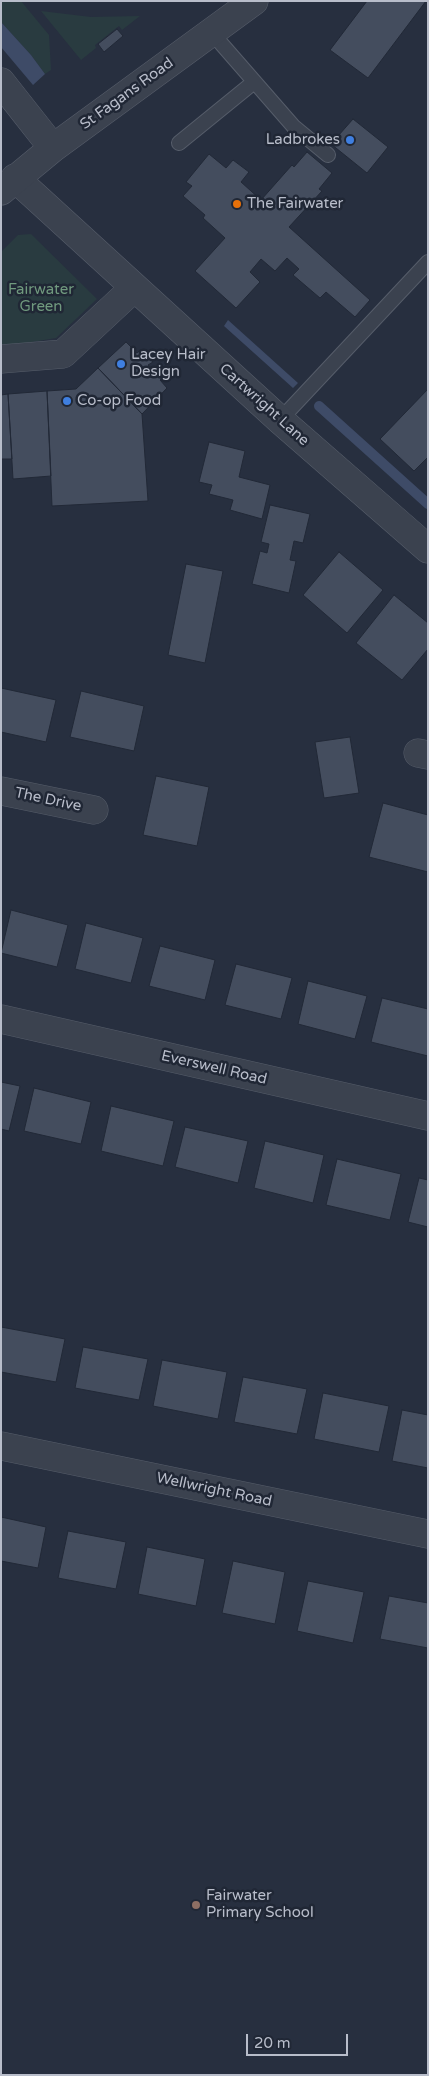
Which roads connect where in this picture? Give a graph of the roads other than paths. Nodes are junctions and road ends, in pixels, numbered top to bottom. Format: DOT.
graph roads {
  1 [pos="254,1"];
  2 [pos="212,33"];
  3 [pos="1,82"];
  4 [pos="254,82"];
  5 [pos="180,143"];
  6 [pos="53,148"];
  7 [pos="328,154"];
  8 [pos="8,184"];
  9 [pos="428,262"];
  10 [pos="134,288"];
  11 [pos="1,359"];
  12 [pos="280,420"];
  13 [pos="427,546"];
  14 [pos="1,790"];
  15 [pos="94,810"];
  16 [pos="1,1019"];
  17 [pos="428,1116"];
  18 [pos="1,1446"];
  19 [pos="428,1534"];
  1 -- 2 [label="street, St Fagans Road"];
  2 -- 4 [label="lane"];
  2 -- 6 [label="street, St Fagans Road"];
  3 -- 6 [label="street"];
  4 -- 5 [label="lane"];
  4 -- 7 [label="lane"];
  6 -- 8 [label="street, St Fagans Road"];
  8 -- 10 [label="street, Cartwright Lane"];
  9 -- 12 [label="lane"];
  10 -- 11 [label="street"];
  10 -- 12 [label="street, Cartwright Lane"];
  12 -- 13 [label="street, Cartwright Lane"];
  14 -- 15 [label="street, The Drive"];
  16 -- 17 [label="street, Everswell Road"];
  18 -- 19 [label="street, Wellwright Road"];
}
